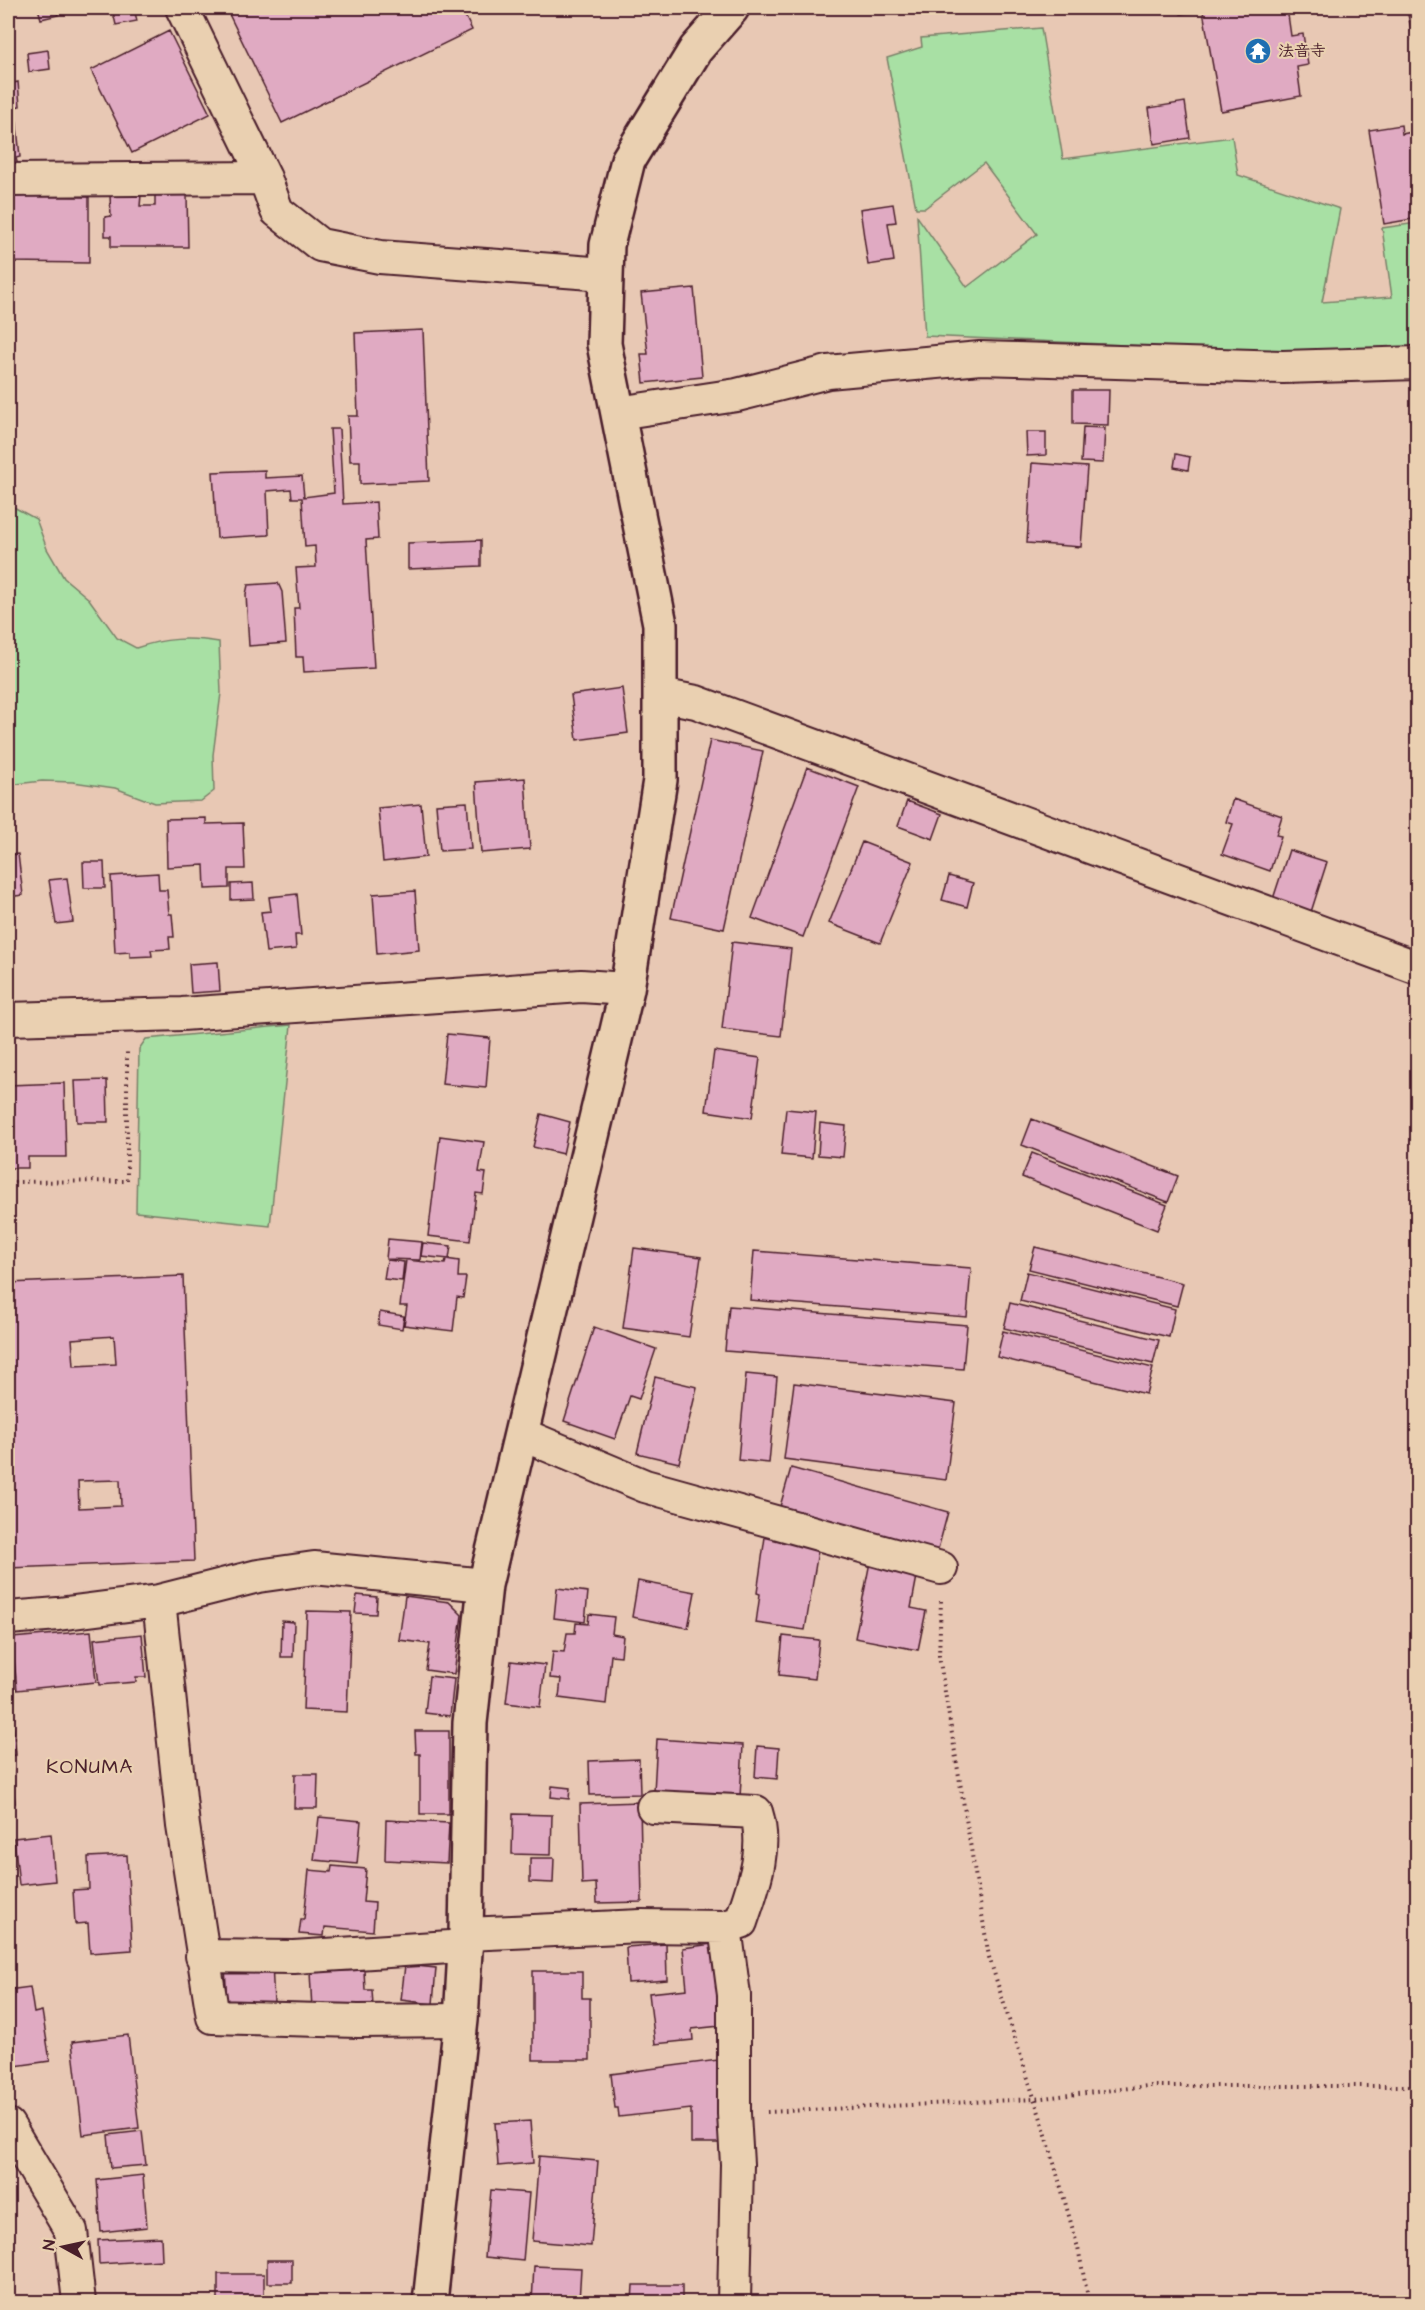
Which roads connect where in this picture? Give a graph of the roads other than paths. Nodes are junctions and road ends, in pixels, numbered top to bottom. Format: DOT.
graph roads {
  1 [pos="182,8"];
  2 [pos="732,8"];
  3 [pos="265,178"];
  4 [pos="8,180"];
  5 [pos="605,274"];
  6 [pos="1418,363"];
  7 [pos="618,413"];
  8 [pos="660,695"];
  9 [pos="1418,968"];
  10 [pos="627,989"];
  11 [pos="8,1019"];
  12 [pos="521,1434"];
  13 [pos="941,1568"];
  14 [pos="485,1585"];
  15 [pos="159,1601"];
  16 [pos="8,1618"];
  17 [pos="653,1807"];
  18 [pos="725,1927"];
  19 [pos="466,1940"];
  20 [pos="202,1956"];
  21 [pos="461,2020"];
  22 [pos="8,2125"];
  23 [pos="79,2302"];
  24 [pos="430,2302"];
  25 [pos="734,2302"];
  1 -- 3 [label="street"];
  2 -- 5 [label="street"];
  3 -- 4 [label="street"];
  3 -- 5 [label="street"];
  5 -- 7 [label="street"];
  6 -- 7 [label="street"];
  7 -- 8 [label="street"];
  8 -- 9 [label="street"];
  8 -- 10 [label="street"];
  10 -- 11 [label="street"];
  10 -- 12 [label="street"];
  12 -- 13 [label="street"];
  12 -- 14 [label="street"];
  14 -- 15 [label="street"];
  14 -- 19 [label="street"];
  15 -- 16 [label="street"];
  15 -- 20 [label="street"];
  17 -- 18 [label="street"];
  18 -- 19 [label="street"];
  18 -- 25 [label="street"];
  19 -- 20 [label="street"];
  19 -- 21 [label="street"];
  20 -- 21 [label="street"];
  21 -- 24 [label="street"];
  22 -- 23 [label="street"];
}
